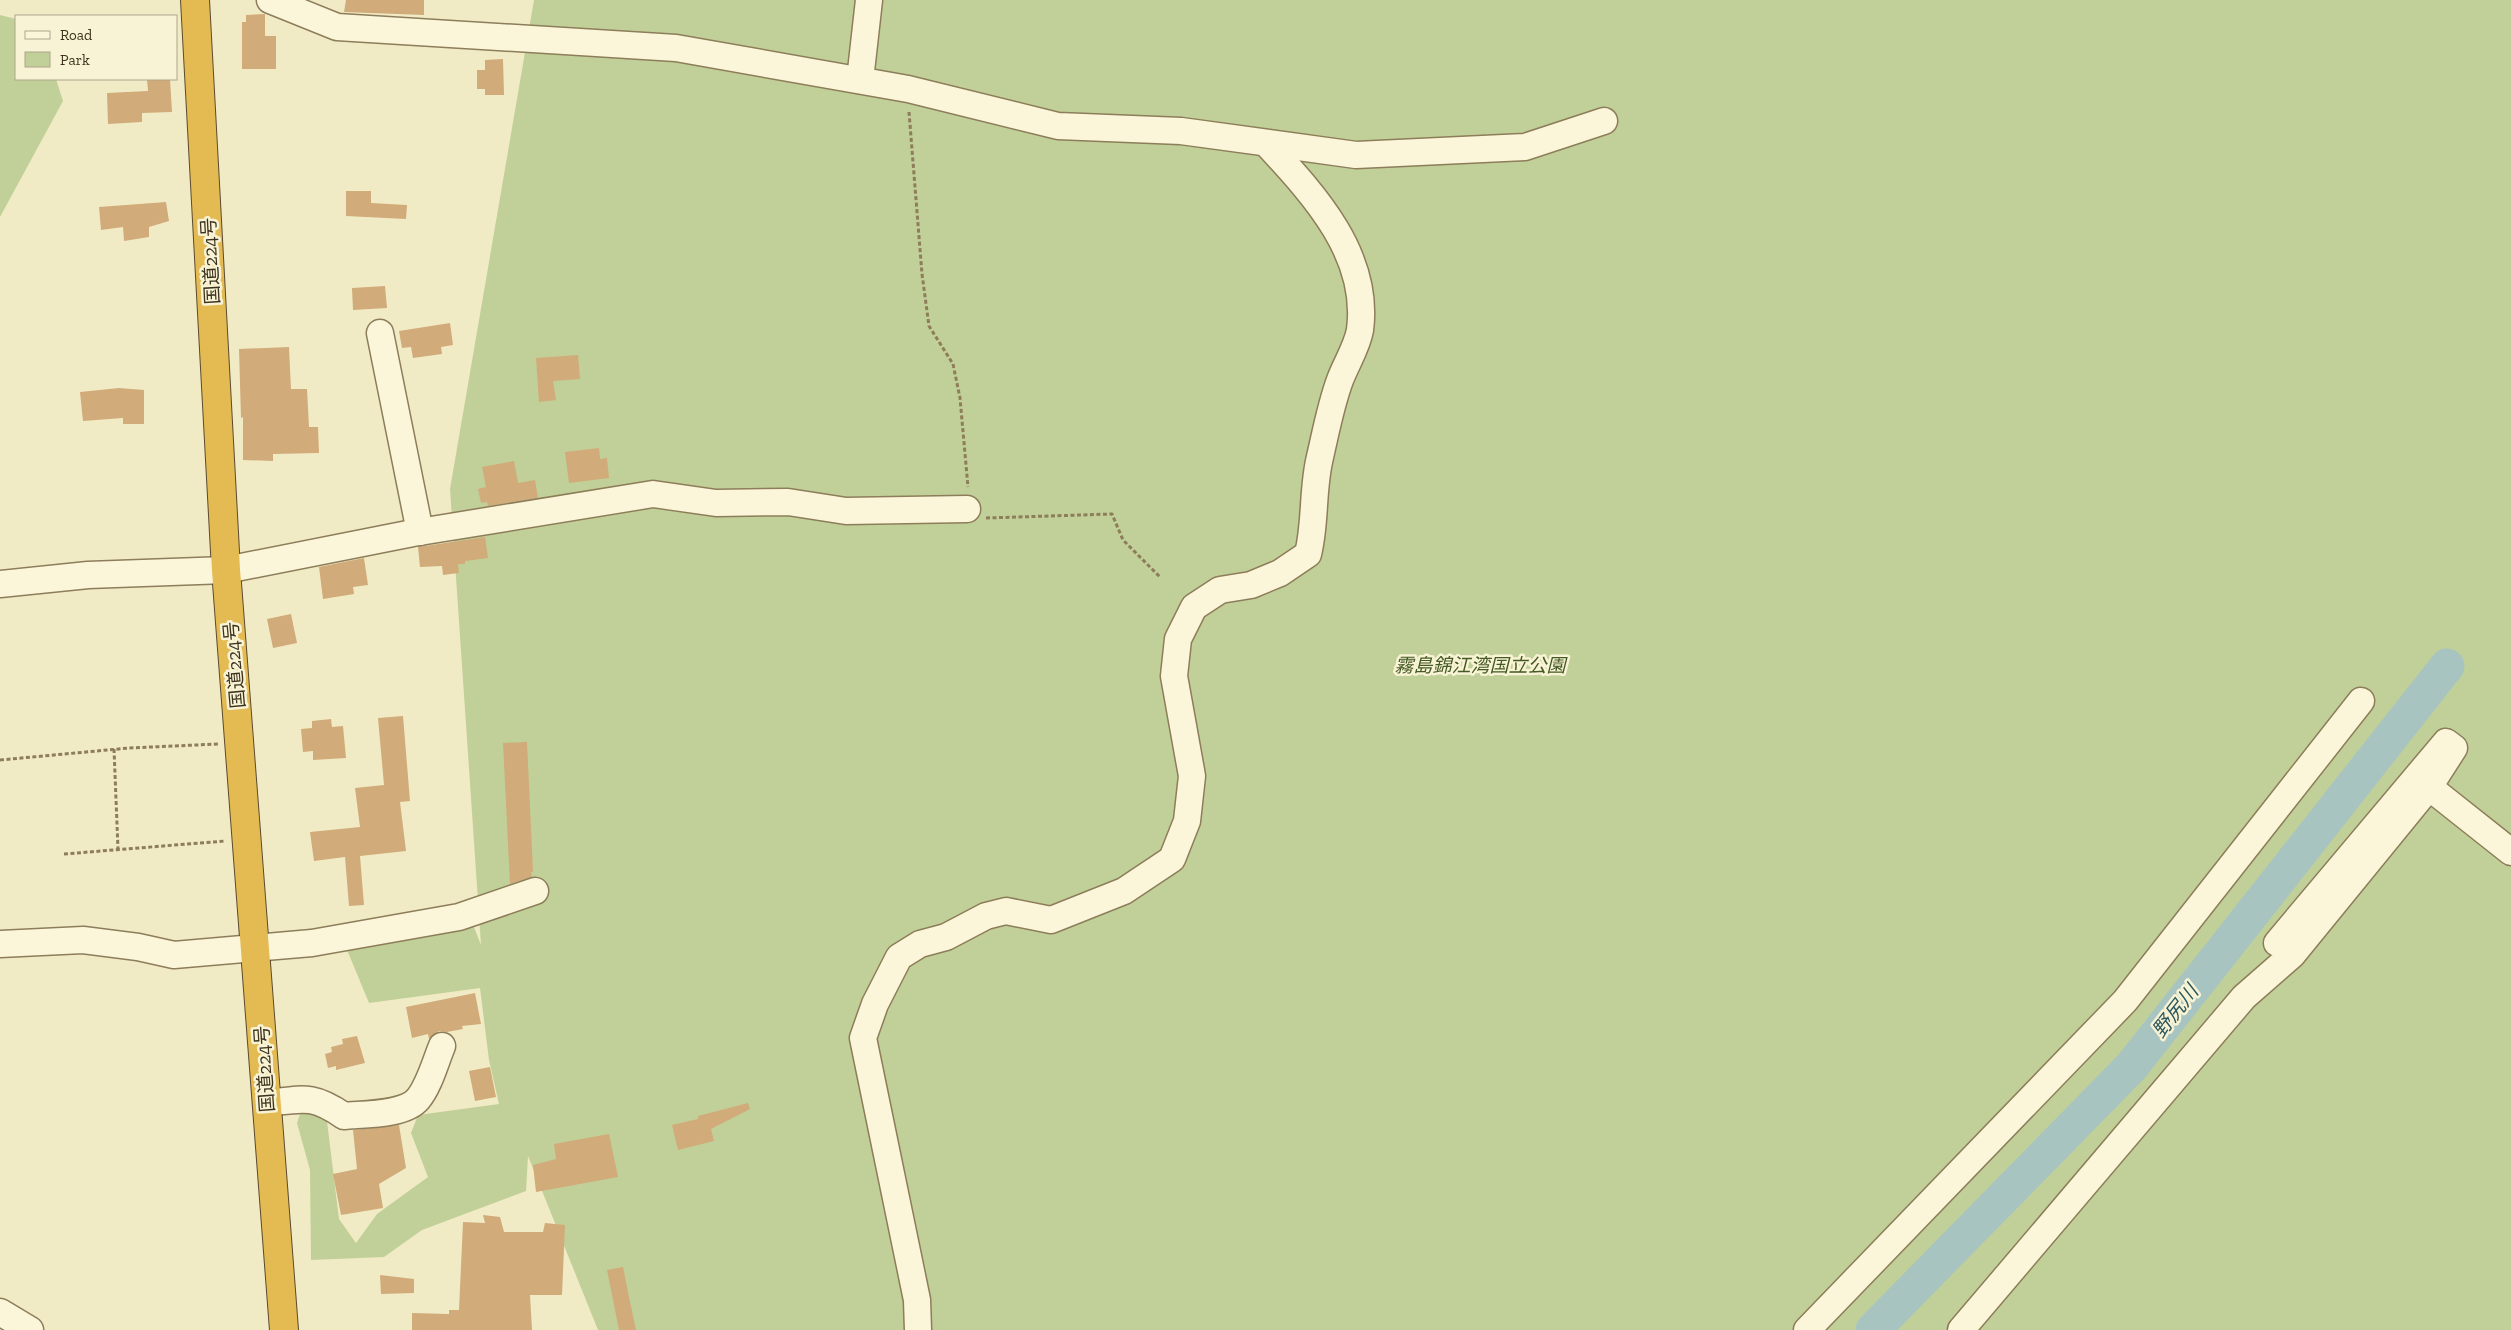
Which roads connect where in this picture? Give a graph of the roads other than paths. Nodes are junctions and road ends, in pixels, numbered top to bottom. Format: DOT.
graph roads {
  1 [pos="195,0"];
  2 [pos="270,0"];
  3 [pos="869,0"];
  4 [pos="860,80"];
  5 [pos="1604,121"];
  6 [pos="1267,144"];
  7 [pos="380,333"];
  8 [pos="967,509"];
  9 [pos="420,532"];
  10 [pos="226,570"];
  11 [pos="0,584"];
  12 [pos="2361,701"];
  13 [pos="2429,787"];
  14 [pos="2511,852"];
  15 [pos="535,891"];
  16 [pos="2277,943"];
  17 [pos="0,944"];
  18 [pos="255,947"];
  19 [pos="442,1046"];
  20 [pos="267,1103"];
  21 [pos="0,1312"];
  22 [pos="30,1330"];
  23 [pos="284,1330"];
  24 [pos="918,1330"];
  25 [pos="1807,1330"];
  26 [pos="1961,1330"];
  1 -- 10 [label="highway, 国道224号"];
  2 -- 4 [label="lane"];
  3 -- 4 [label="lane"];
  4 -- 6 [label="lane"];
  5 -- 6 [label="lane"];
  6 -- 24 [label="lane"];
  7 -- 9 [label="lane"];
  8 -- 9 [label="lane"];
  9 -- 10 [label="lane"];
  10 -- 11 [label="lane"];
  10 -- 18 [label="highway, 国道224号"];
  12 -- 25 [label="lane"];
  13 -- 14 [label="lane"];
  13 -- 16 [label="lane"];
  13 -- 26 [label="lane"];
  15 -- 18 [label="lane"];
  17 -- 18 [label="lane"];
  18 -- 20 [label="highway, 国道224号"];
  19 -- 20 [label="lane"];
  20 -- 23 [label="highway, 国道224号"];
  21 -- 22 [label="lane"];
}
